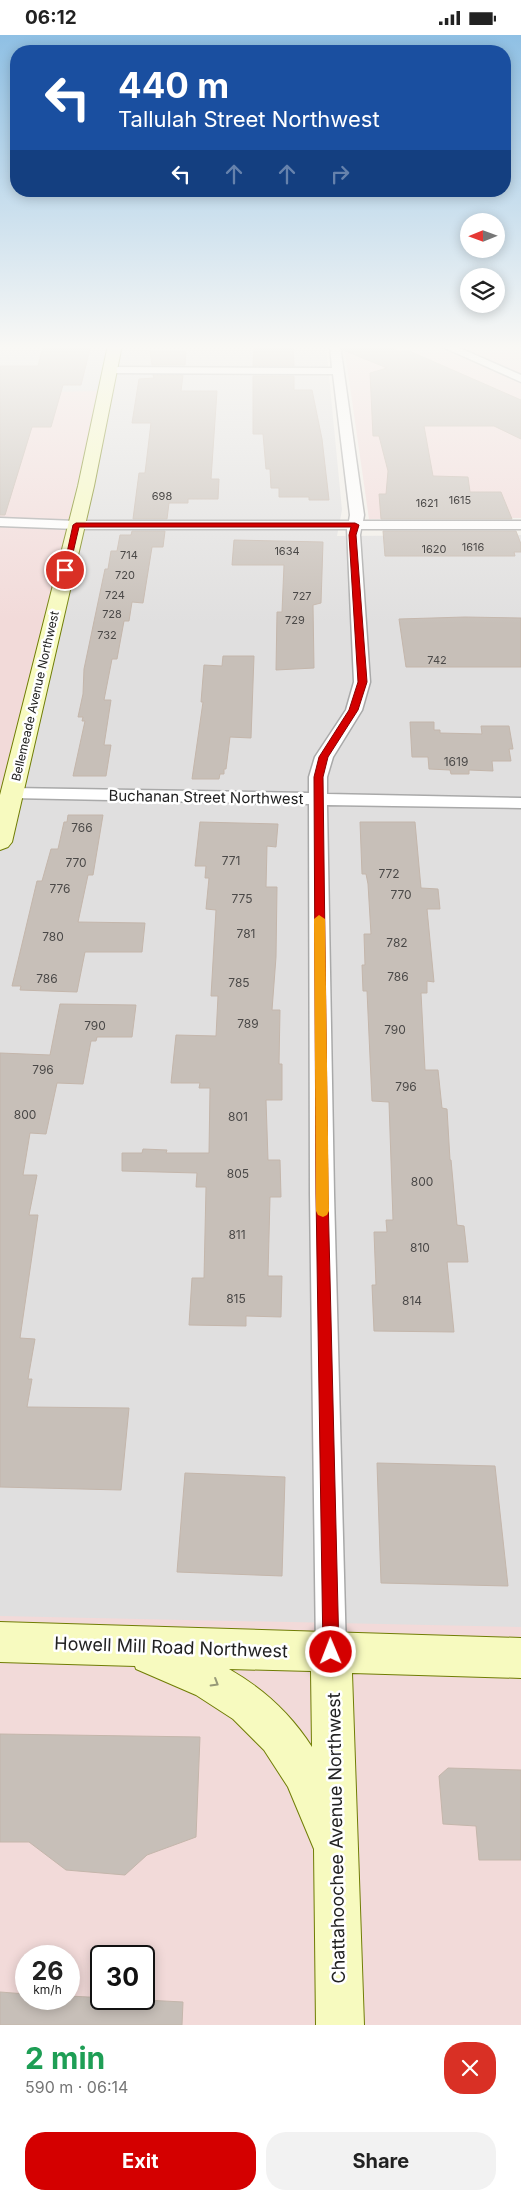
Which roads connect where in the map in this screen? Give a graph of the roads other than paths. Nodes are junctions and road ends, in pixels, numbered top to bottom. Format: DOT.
graph roads {
  1 [pos="96,438"];
  2 [pos="347,438"];
  3 [pos="0,522"];
  4 [pos="76,525"];
  5 [pos="355,525"];
  6 [pos="521,525"];
  7 [pos="12,793"];
  8 [pos="318,799"];
  9 [pos="521,803"];
  10 [pos="0,842"];
  11 [pos="0,1642"];
  12 [pos="121,1646"];
  13 [pos="331,1652"];
  14 [pos="521,1658"];
  15 [pos="336,1853"];
  16 [pos="340,2025"];
  1 -- 4 [label="street, Bellemeade Avenue Northwest"];
  2 -- 5 [label="street"];
  3 -- 4 [label="street"];
  4 -- 5 [label="street"];
  4 -- 7 [label="street, Bellemeade Avenue Northwest"];
  5 -- 6 [label="street"];
  5 -- 8 [label="street"];
  7 -- 8 [label="street, Buchanan Street Northwest"];
  7 -- 10 [label="street, Bellemeade Avenue Northwest"];
  8 -- 9 [label="street, Buchanan Street Northwest"];
  8 -- 13 [label="street"];
  11 -- 12 [label="street, Howell Mill Road Northwest"];
  12 -- 13 [label="street, Howell Mill Road Northwest"];
  12 -- 15 [label="street, one-way"];
  13 -- 14 [label="street, Howell Mill Road Northwest"];
  13 -- 15 [label="street, Chattahoochee Avenue Northwest"];
  15 -- 16 [label="street, Chattahoochee Avenue Northwest"];
}
